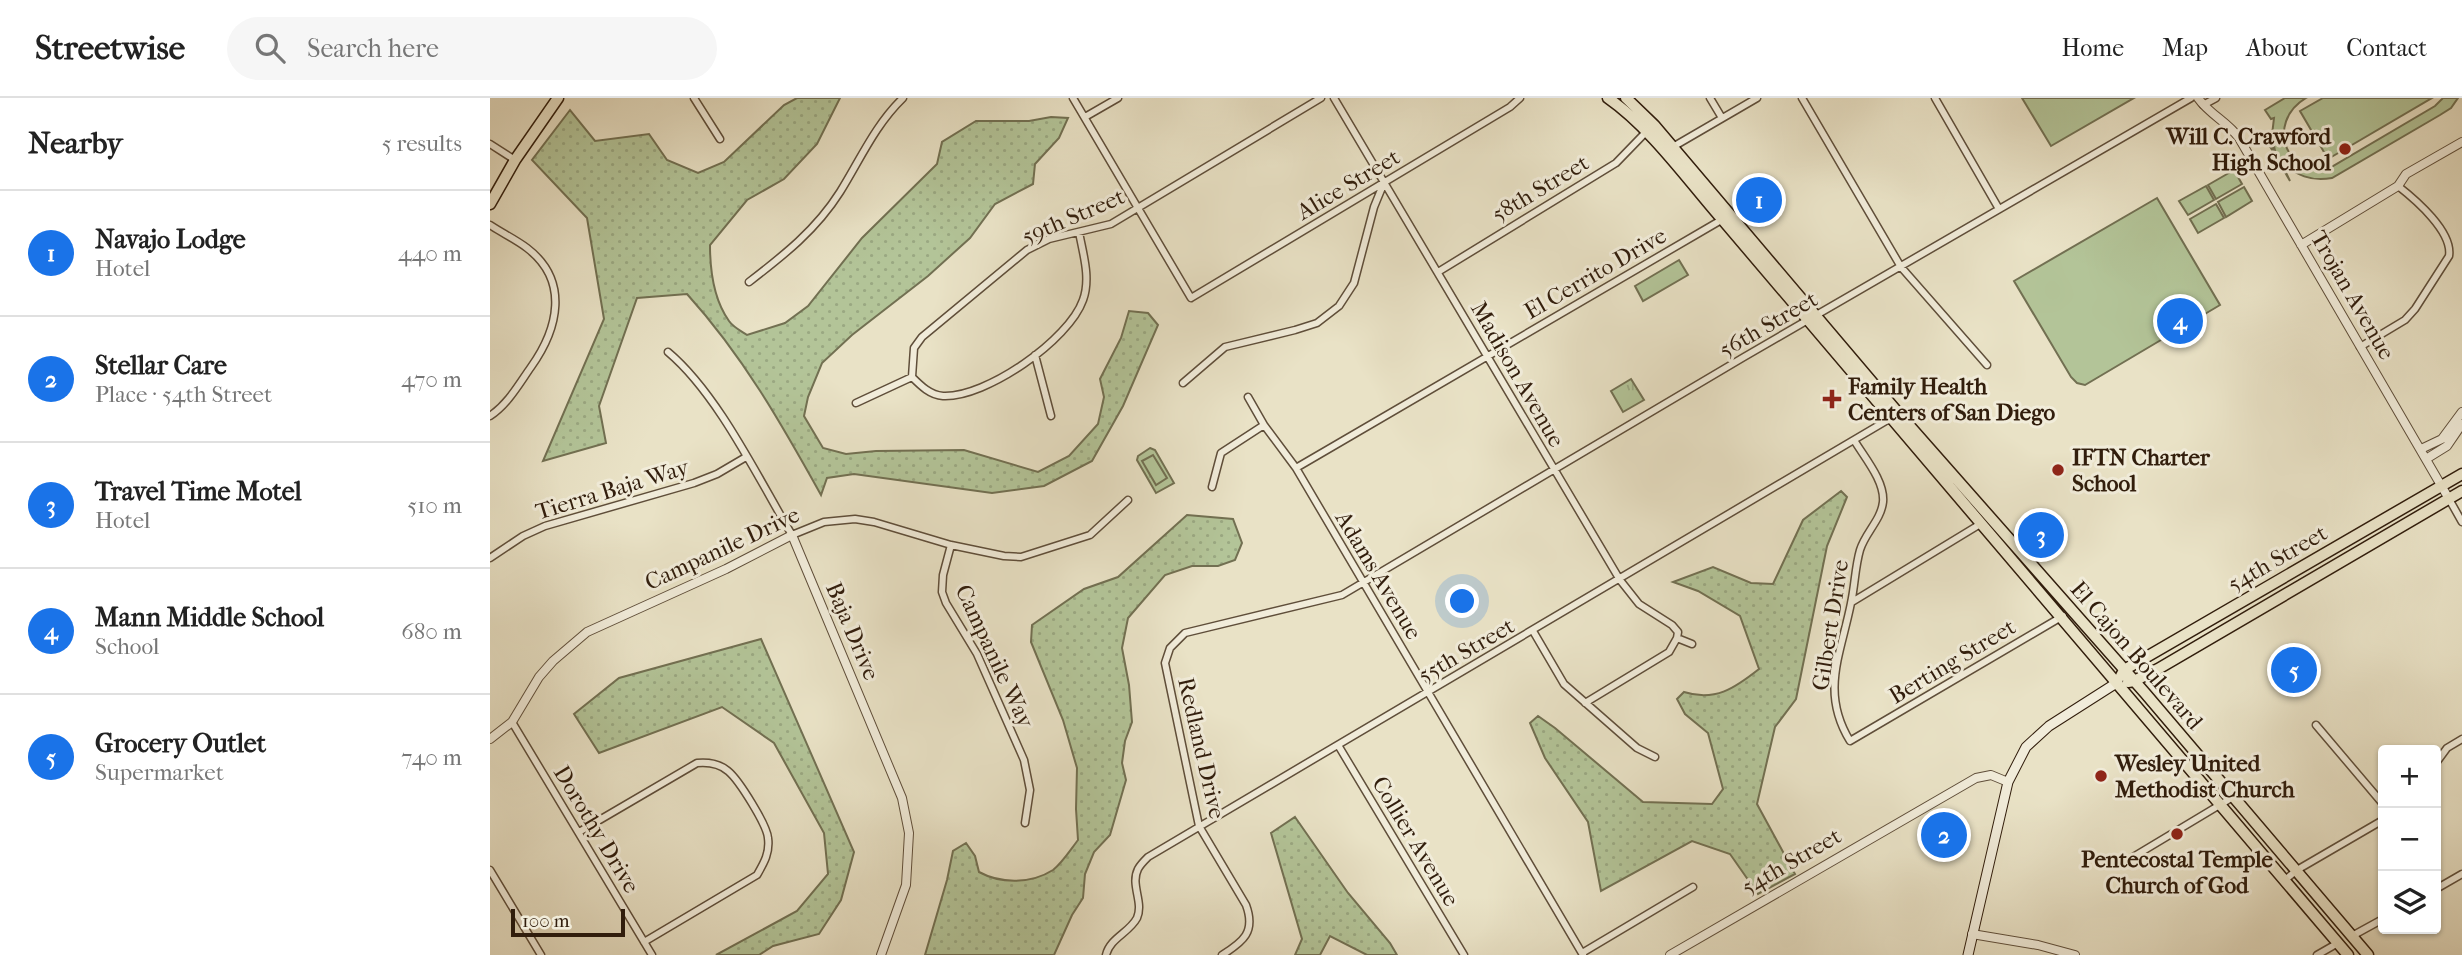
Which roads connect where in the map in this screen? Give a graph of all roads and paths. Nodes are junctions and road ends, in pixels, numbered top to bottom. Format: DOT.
graph roads {
  1 [pos="558,98"];
  2 [pos="707,98"];
  3 [pos="903,98"];
  4 [pos="1073,98"];
  5 [pos="1118,98"];
  6 [pos="1321,98"];
  7 [pos="1334,98"];
  8 [pos="1520,98"];
  9 [pos="1608,98"];
  10 [pos="1626,98"];
  11 [pos="1710,98"];
  12 [pos="1757,98"];
  13 [pos="1802,98"];
  14 [pos="1935,98"];
  15 [pos="2191,98"];
  16 [pos="2216,98"];
  17 [pos="696,101"];
  18 [pos="2201,102"];
  19 [pos="1085,117"];
  20 [pos="1722,118"];
  21 [pos="1650,129"];
  22 [pos="720,139"];
  23 [pos="2462,142"];
  24 [pos="490,144"];
  25 [pos="1668,150"];
  26 [pos="515,160"];
  27 [pos="1384,183"];
  28 [pos="2398,186"];
  29 [pos="490,204"];
  30 [pos="1137,208"];
  31 [pos="1999,209"];
  32 [pos="1726,217"];
  33 [pos="490,225"];
  34 [pos="1079,232"];
  35 [pos="2301,245"];
  36 [pos="1901,267"];
  37 [pos="1438,272"];
  38 [pos="749,282"];
  39 [pos="1811,319"];
  40 [pos="2360,346"];
  41 [pos="668,352"];
  42 [pos="1035,355"];
  43 [pos="1488,356"];
  44 [pos="1987,365"];
  45 [pos="912,377"];
  46 [pos="1184,383"];
  47 [pos="1248,397"];
  48 [pos="856,403"];
  49 [pos="2462,412"];
  50 [pos="490,416"];
  51 [pos="1051,416"];
  52 [pos="1895,416"];
  53 [pos="2462,424"];
  54 [pos="1264,425"];
  55 [pos="1854,440"];
  56 [pos="2421,449"];
  57 [pos="746,457"];
  58 [pos="2426,459"];
  59 [pos="1296,468"];
  60 [pos="1554,469"];
  61 [pos="2462,474"];
  62 [pos="2441,486"];
  63 [pos="1212,487"];
  64 [pos="2462,491"];
  65 [pos="2449,499"];
  66 [pos="1128,500"];
  67 [pos="1985,521"];
  68 [pos="2462,522"];
  69 [pos="792,535"];
  70 [pos="951,545"];
  71 [pos="490,558"];
  72 [pos="1620,580"];
  73 [pos="1364,583"];
  74 [pos="1852,602"];
  75 [pos="2066,614"];
  76 [pos="1533,631"];
  77 [pos="1677,638"];
  78 [pos="1692,644"];
  79 [pos="2124,670"];
  80 [pos="2134,681"];
  81 [pos="2118,682"];
  82 [pos="1428,692"];
  83 [pos="1585,703"];
  84 [pos="512,722"];
  85 [pos="2316,726"];
  86 [pos="490,739"];
  87 [pos="2462,739"];
  88 [pos="1850,741"];
  89 [pos="1338,745"];
  90 [pos="2441,756"];
  91 [pos="1656,757"];
  92 [pos="2008,782"];
  93 [pos="2233,797"];
  94 [pos="2378,798"];
  95 [pos="2221,804"];
  96 [pos="1025,823"];
  97 [pos="2378,823"];
  98 [pos="1199,826"];
  99 [pos="579,832"];
  100 [pos="2123,863"];
  101 [pos="490,870"];
  102 [pos="2297,870"];
  103 [pos="2462,874"];
  104 [pos="2285,880"];
  105 [pos="2441,886"];
  106 [pos="1693,887"];
  107 [pos="2378,922"];
  108 [pos="1972,934"];
  109 [pos="2352,936"];
  110 [pos="645,942"];
  111 [pos="2338,943"];
  112 [pos="1583,954"];
  113 [pos="541,955"];
  114 [pos="652,955"];
  115 [pos="881,955"];
  116 [pos="1106,955"];
  117 [pos="1222,955"];
  118 [pos="1464,955"];
  119 [pos="1670,955"];
  120 [pos="1968,955"];
  121 [pos="2075,955"];
  122 [pos="2317,955"];
  123 [pos="2348,955"];
  124 [pos="2368,955"];
  1 -- 26 [label="main road"];
  2 -- 17 [label="street"];
  3 -- 38 [label="street"];
  4 -- 19 [label="street"];
  5 -- 19 [label="street"];
  6 -- 30 [label="street, 59th Street"];
  7 -- 27 [label="street, Madison Avenue"];
  8 -- 27 [label="street, Alice Street"];
  9 -- 21 [label="main road, El Cajon Boulevard"];
  10 -- 21 [label="main road, El Cajon Boulevard"];
  11 -- 20 [label="street"];
  12 -- 20 [label="street"];
  13 -- 36 [label="street"];
  14 -- 31 [label="street"];
  15 -- 31 [label="street, 56th Street"];
  16 -- 18 [label="street"];
  17 -- 22 [label="street"];
  18 -- 35 [label="street, Trojan Avenue"];
  19 -- 30 [label="street"];
  20 -- 25 [label="street"];
  21 -- 25 [label="main road, El Cajon Boulevard"];
  21 -- 37 [label="street, 58th Street"];
  23 -- 28 [label="street"];
  24 -- 26 [label="street"];
  25 -- 32 [label="main road, El Cajon Boulevard"];
  26 -- 29 [label="main road"];
  27 -- 30 [label="street, Alice Street"];
  27 -- 37 [label="street, Madison Avenue"];
  27 -- 46 [label="street"];
  28 -- 35 [label="street"];
  28 -- 40 [label="street"];
  30 -- 34 [label="street, 59th Street"];
  31 -- 36 [label="street, 56th Street"];
  32 -- 39 [label="main road, El Cajon Boulevard"];
  32 -- 43 [label="street, El Cerrito Drive"];
  33 -- 50 [label="street"];
  34 -- 42 [label="street"];
  34 -- 45 [label="street, 59th Street"];
  35 -- 40 [label="street, Trojan Avenue"];
  36 -- 39 [label="street, 56th Street"];
  36 -- 44 [label="street"];
  37 -- 43 [label="street, Madison Avenue"];
  39 -- 52 [label="main road, El Cajon Boulevard"];
  39 -- 60 [label="street, 56th Street"];
  40 -- 56 [label="street, Trojan Avenue"];
  41 -- 57 [label="street, Baja Drive"];
  42 -- 45 [label="street"];
  42 -- 51 [label="street"];
  43 -- 59 [label="street, El Cerrito Drive"];
  43 -- 60 [label="street, Madison Avenue"];
  45 -- 48 [label="street"];
  47 -- 54 [label="street, Adams Avenue"];
  49 -- 56 [label="street"];
  52 -- 55 [label="street, 55th Street"];
  52 -- 67 [label="main road, El Cajon Boulevard"];
  53 -- 58 [label="street"];
  54 -- 59 [label="street, Adams Avenue"];
  54 -- 63 [label="street"];
  55 -- 72 [label="street, 55th Street"];
  55 -- 74 [label="street, Gilbert Drive"];
  56 -- 58 [label="street, Trojan Avenue"];
  57 -- 69 [label="street, Baja Drive"];
  57 -- 71 [label="street, Tierra Baja Way"];
  58 -- 62 [label="street, Trojan Avenue"];
  59 -- 73 [label="street, Adams Avenue"];
  60 -- 72 [label="street, Madison Avenue"];
  60 -- 73 [label="street, 56th Street"];
  61 -- 62 [label="main road, 54th Street"];
  62 -- 65 [label="street, Trojan Avenue"];
  62 -- 79 [label="main road, 54th Street"];
  64 -- 65 [label="main road, 54th Street"];
  65 -- 68 [label="street, Trojan Avenue"];
  65 -- 80 [label="main road, 54th Street"];
  66 -- 70 [label="street, Campanile Drive"];
  67 -- 74 [label="street"];
  67 -- 75 [label="main road, El Cajon Boulevard"];
  69 -- 70 [label="street, Campanile Drive"];
  69 -- 84 [label="street, Campanile Drive"];
  69 -- 115 [label="street, Baja Drive"];
  70 -- 96 [label="street, Campanile Way"];
  72 -- 76 [label="street, 55th Street"];
  72 -- 77 [label="street, Madison Avenue"];
  73 -- 82 [label="street, Adams Avenue"];
  73 -- 98 [label="street, Redland Drive"];
  74 -- 88 [label="street, Gilbert Drive"];
  75 -- 79 [label="main road, El Cajon Boulevard"];
  75 -- 81 [label="main road, El Cajon Boulevard"];
  75 -- 88 [label="street, Berting Street"];
  76 -- 82 [label="street, 55th Street"];
  76 -- 83 [label="street"];
  77 -- 78 [label="street, Madison Avenue"];
  77 -- 83 [label="street"];
  79 -- 80 [label="main road, El Cajon Boulevard"];
  79 -- 81 [label="main road"];
  80 -- 81 [label="main road, 54th Street"];
  80 -- 93 [label="main road, El Cajon Boulevard"];
  81 -- 92 [label="main road, 54th Street"];
  81 -- 95 [label="main road, El Cajon Boulevard"];
  82 -- 89 [label="street, 55th Street"];
  82 -- 112 [label="street, Adams Avenue"];
  83 -- 91 [label="street"];
  84 -- 86 [label="street, Campanile Drive"];
  84 -- 99 [label="street, Dorothy Drive"];
  85 -- 94 [label="street"];
  87 -- 90 [label="street"];
  89 -- 98 [label="street, 55th Street"];
  89 -- 118 [label="street, Collier Avenue"];
  92 -- 108 [label="main road"];
  92 -- 119 [label="street, 54th Street"];
  93 -- 95 [label="street"];
  93 -- 102 [label="main road, El Cajon Boulevard"];
  95 -- 100 [label="street"];
  95 -- 104 [label="main road, El Cajon Boulevard"];
  97 -- 102 [label="street"];
  98 -- 116 [label="street, 55th Street"];
  98 -- 117 [label="street, Redland Drive"];
  99 -- 110 [label="street, Dorothy Drive"];
  99 -- 110 [label="street"];
  101 -- 113 [label="street"];
  102 -- 104 [label="street"];
  102 -- 109 [label="main road, El Cajon Boulevard"];
  103 -- 105 [label="street"];
  104 -- 111 [label="main road, El Cajon Boulevard"];
  106 -- 112 [label="street"];
  107 -- 109 [label="street"];
  108 -- 120 [label="main road"];
  108 -- 121 [label="street"];
  109 -- 124 [label="main road, El Cajon Boulevard"];
  110 -- 114 [label="street, Dorothy Drive"];
  111 -- 122 [label="street"];
  111 -- 123 [label="main road, El Cajon Boulevard"];
}
